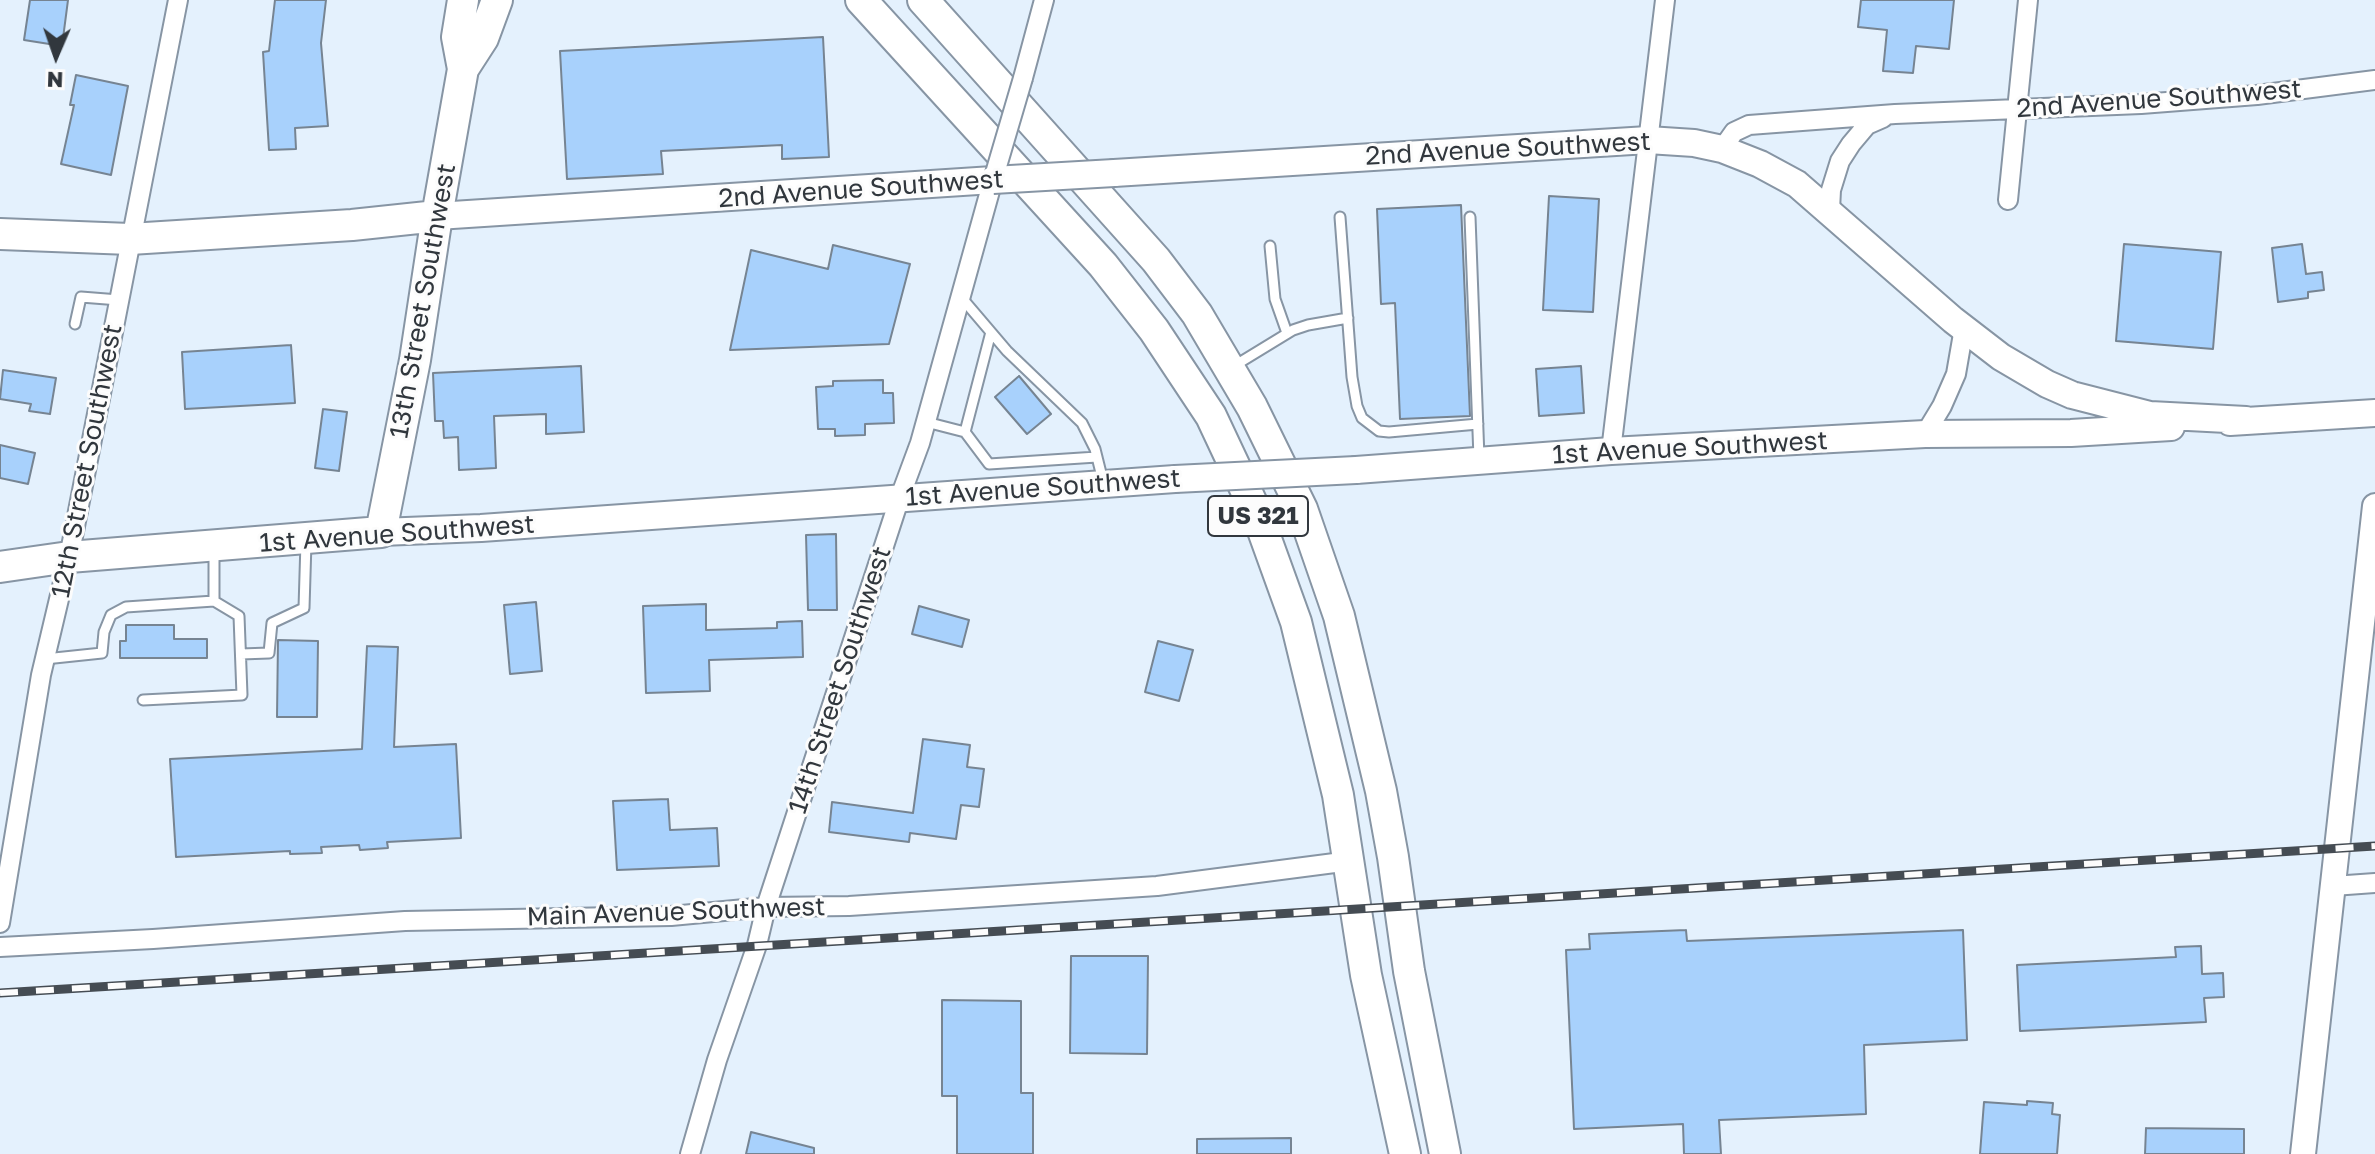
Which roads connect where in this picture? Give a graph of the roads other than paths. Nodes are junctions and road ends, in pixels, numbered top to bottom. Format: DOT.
graph roads {
  1 [pos="178,0"];
  2 [pos="463,0"];
  3 [pos="497,0"];
  4 [pos="861,0"];
  5 [pos="923,0"];
  6 [pos="1044,0"];
  7 [pos="1665,0"];
  8 [pos="2028,0"];
  9 [pos="938,12"];
  10 [pos="463,69"];
  11 [pos="2375,80"];
  12 [pos="2017,109"];
  13 [pos="1895,114"];
  14 [pos="1648,140"];
  15 [pos="1722,149"];
  16 [pos="993,180"];
  17 [pos="2008,200"];
  18 [pos="1830,210"];
  19 [pos="437,216"];
  20 [pos="1340,217"];
  21 [pos="1470,217"];
  22 [pos="0,234"];
  23 [pos="130,239"];
  24 [pos="1270,246"];
  25 [pos="961,297"];
  26 [pos="119,300"];
  27 [pos="1348,318"];
  28 [pos="75,324"];
  29 [pos="1964,328"];
  30 [pos="991,332"];
  31 [pos="1287,333"];
  32 [pos="1230,369"];
  33 [pos="2375,413"];
  34 [pos="2246,420"];
  35 [pos="926,422"];
  36 [pos="1478,424"];
  37 [pos="965,432"];
  38 [pos="1925,434"];
  39 [pos="1611,451"];
  40 [pos="1097,457"];
  41 [pos="1479,461"];
  42 [pos="989,464"];
  43 [pos="1104,484"];
  44 [pos="991,492"];
  45 [pos="900,497"];
  46 [pos="2375,506"];
  47 [pos="381,532"];
  48 [pos="306,539"];
  49 [pos="214,547"];
  50 [pos="69,557"];
  51 [pos="0,567"];
  52 [pos="214,601"];
  53 [pos="241,654"];
  54 [pos="45,659"];
  55 [pos="143,700"];
  56 [pos="1350,861"];
  57 [pos="2375,883"];
  58 [pos="2333,886"];
  59 [pos="766,907"];
  60 [pos="0,923"];
  61 [pos="0,947"];
  62 [pos="690,1154"];
  63 [pos="1405,1154"];
  64 [pos="1445,1154"];
  65 [pos="2303,1154"];
  1 -- 23 [label="street, 12th Street Southwest"];
  2 -- 10 [label="main road, 13th Street Southwest"];
  3 -- 10 [label="main road, 13th Street Southwest"];
  4 -- 56 [label="main road, US 321"];
  5 -- 9 [label="main road, US 321"];
  6 -- 16 [label="street, 14th Street Southwest, bridge"];
  7 -- 14 [label="street"];
  8 -- 12 [label="street"];
  9 -- 32 [label="main road, US 321"];
  10 -- 19 [label="main road, 13th Street Southwest"];
  11 -- 12 [label="street, 2nd Avenue Southwest"];
  12 -- 13 [label="street, 2nd Avenue Southwest"];
  12 -- 17 [label="street"];
  13 -- 15 [label="street, 2nd Avenue Southwest"];
  13 -- 18 [label="street, 2nd Avenue Southwest"];
  14 -- 15 [label="main road, 2nd Avenue Southwest"];
  14 -- 16 [label="main road, 2nd Avenue Southwest, bridge"];
  14 -- 39 [label="street"];
  15 -- 18 [label="main road, 2nd Avenue Southwest"];
  16 -- 19 [label="main road, 2nd Avenue Southwest"];
  16 -- 25 [label="street, 14th Street Southwest"];
  18 -- 29 [label="main road, 2nd Avenue Southwest"];
  19 -- 23 [label="main road, 2nd Avenue Southwest"];
  19 -- 47 [label="main road, 13th Street Southwest"];
  20 -- 27 [label="lane"];
  21 -- 36 [label="lane"];
  22 -- 23 [label="main road, 2nd Avenue Southwest"];
  23 -- 26 [label="street, 12th Street Southwest"];
  24 -- 31 [label="lane"];
  25 -- 30 [label="lane"];
  25 -- 35 [label="street, 14th Street Southwest"];
  26 -- 28 [label="lane"];
  26 -- 50 [label="street, 12th Street Southwest"];
  27 -- 31 [label="lane"];
  27 -- 36 [label="lane"];
  29 -- 34 [label="main road, 2nd Avenue Southwest"];
  29 -- 38 [label="street"];
  30 -- 37 [label="lane"];
  30 -- 40 [label="lane"];
  31 -- 32 [label="lane"];
  32 -- 64 [label="main road, US 321"];
  33 -- 34 [label="main road, 1st Avenue Southwest"];
  34 -- 38 [label="main road, 1st Avenue Southwest"];
  35 -- 37 [label="lane"];
  35 -- 45 [label="street, 14th Street Southwest"];
  36 -- 41 [label="lane"];
  37 -- 42 [label="lane"];
  38 -- 39 [label="main road, 1st Avenue Southwest"];
  39 -- 41 [label="main road, 1st Avenue Southwest"];
  40 -- 42 [label="lane"];
  40 -- 43 [label="lane"];
  41 -- 43 [label="main road, 1st Avenue Southwest, bridge"];
  42 -- 44 [label="lane"];
  43 -- 44 [label="main road, 1st Avenue Southwest"];
  44 -- 45 [label="main road, 1st Avenue Southwest"];
  45 -- 47 [label="main road, 1st Avenue Southwest"];
  45 -- 59 [label="street, 14th Street Southwest"];
  46 -- 58 [label="street"];
  47 -- 48 [label="main road, 1st Avenue Southwest"];
  48 -- 49 [label="main road, 1st Avenue Southwest"];
  48 -- 53 [label="lane"];
  49 -- 50 [label="main road, 1st Avenue Southwest"];
  49 -- 52 [label="lane"];
  50 -- 51 [label="main road, 1st Avenue Southwest"];
  50 -- 54 [label="street, 12th Street Southwest"];
  52 -- 53 [label="lane"];
  52 -- 54 [label="lane"];
  53 -- 55 [label="lane"];
  54 -- 60 [label="street, 12th Street Southwest"];
  56 -- 59 [label="street, Main Avenue Southwest"];
  56 -- 63 [label="main road, US 321"];
  57 -- 58 [label="street"];
  58 -- 65 [label="street"];
  59 -- 61 [label="street, Main Avenue Southwest"];
  59 -- 62 [label="street, 14th Street Southwest"];
}
